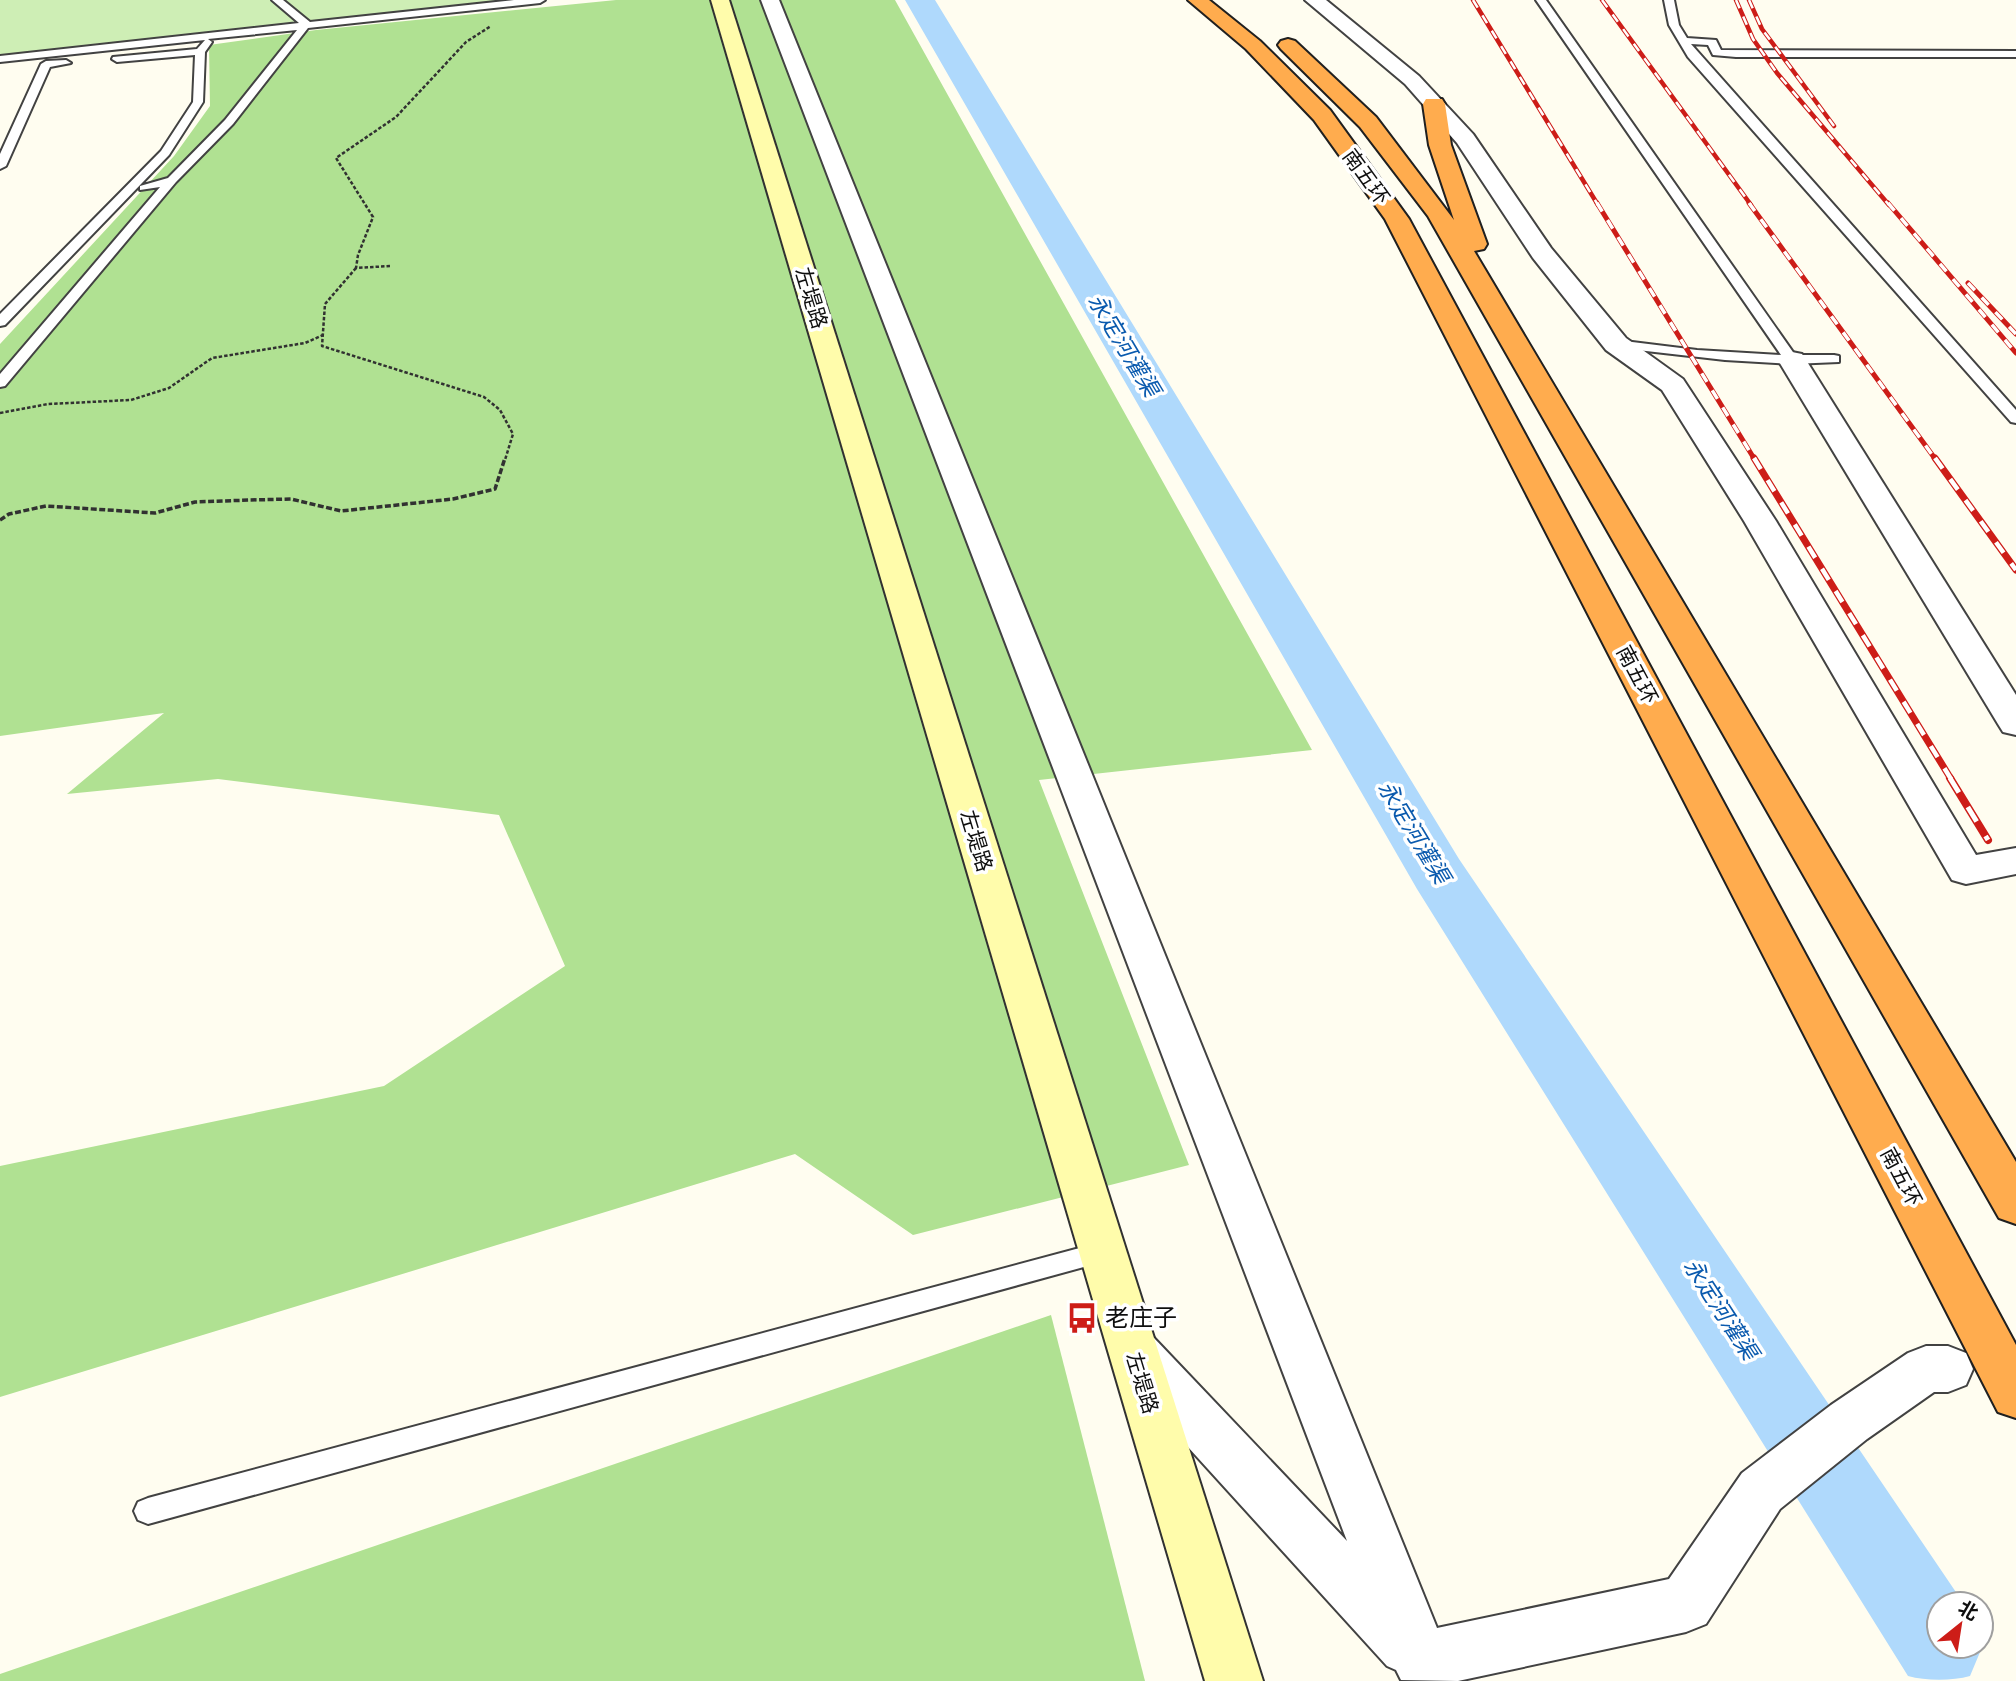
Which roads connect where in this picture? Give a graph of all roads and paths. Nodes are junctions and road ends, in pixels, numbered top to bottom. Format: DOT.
graph roads {
  1 [pos="277,0"];
  2 [pos="540,0"];
  3 [pos="720,0"];
  4 [pos="770,0"];
  5 [pos="1197,0"];
  6 [pos="1232,0"];
  7 [pos="1314,0"];
  8 [pos="1541,0"];
  9 [pos="1669,0"];
  10 [pos="522,2"];
  11 [pos="306,24"];
  12 [pos="211,36"];
  13 [pos="1684,41"];
  14 [pos="200,52"];
  15 [pos="2016,54"];
  16 [pos="0,59"];
  17 [pos="1434,104"];
  18 [pos="0,166"];
  19 [pos="172,180"];
  20 [pos="144,188"];
  21 [pos="390,267"];
  22 [pos="356,268"];
  23 [pos="1499,313"];
  24 [pos="0,322"];
  25 [pos="323,335"];
  26 [pos="1616,344"];
  27 [pos="1791,359"];
  28 [pos="1834,359"];
  29 [pos="0,383"];
  30 [pos="0,413"];
  31 [pos="2016,419"];
  32 [pos="0,520"];
  33 [pos="2016,724"];
  34 [pos="2016,861"];
  35 [pos="2016,1204"];
  36 [pos="1102,1252"];
  37 [pos="1132,1350"];
  38 [pos="1948,1369"];
  39 [pos="2016,1395"];
  40 [pos="148,1511"];
  41 [pos="1423,1671"];
  42 [pos="1234,1681"];
  1 -- 11 [label="lane"];
  2 -- 10 [label="lane"];
  3 -- 36 [label="main road, 左堤路"];
  4 -- 41 [label="street"];
  5 -- 39 [label="highway, 南五环"];
  6 -- 23 [label="highway, 南五环"];
  7 -- 17 [label="street"];
  8 -- 27 [label="lane"];
  9 -- 13 [label="lane"];
  10 -- 11 [label="lane"];
  10 -- 22 [label="path"];
  11 -- 12 [label="lane"];
  11 -- 19 [label="lane"];
  12 -- 14 [label="lane"];
  12 -- 16 [label="lane"];
  13 -- 15 [label="lane"];
  13 -- 31 [label="lane"];
  14 -- 18 [label="lane"];
  14 -- 24 [label="lane"];
  17 -- 23 [label="highway"];
  17 -- 26 [label="street"];
  19 -- 20 [label="lane"];
  19 -- 29 [label="lane"];
  21 -- 22 [label="path"];
  22 -- 25 [label="path"];
  23 -- 35 [label="highway, 南五环"];
  25 -- 30 [label="path"];
  25 -- 32 [label="path"];
  26 -- 27 [label="lane"];
  26 -- 34 [label="street"];
  27 -- 28 [label="lane"];
  27 -- 33 [label="street"];
  36 -- 37 [label="main road, 左堤路"];
  36 -- 40 [label="lane"];
  37 -- 41 [label="street"];
  37 -- 42 [label="main road, 左堤路"];
  38 -- 41 [label="street"];
}
